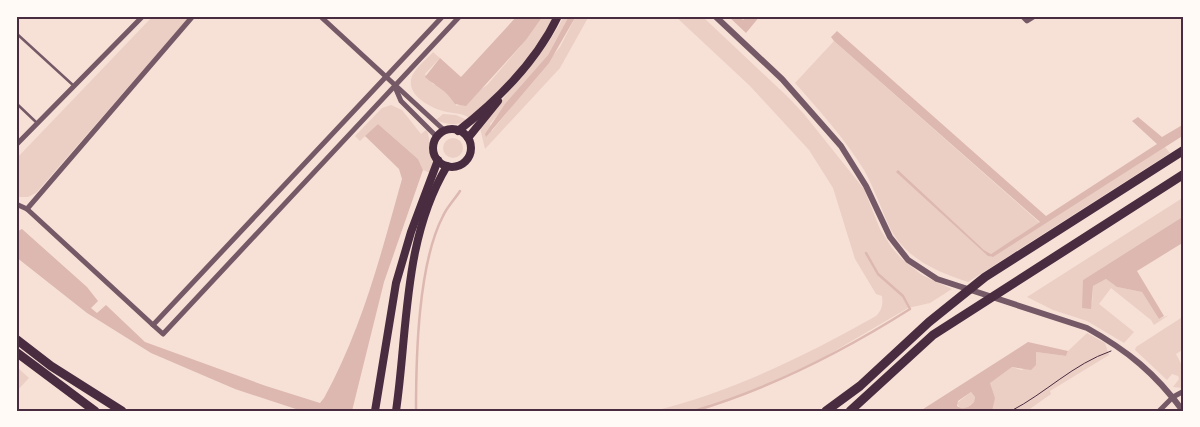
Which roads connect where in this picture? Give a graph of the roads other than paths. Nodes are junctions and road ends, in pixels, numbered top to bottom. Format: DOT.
graph roads {
  1 [pos="143,16"];
  2 [pos="193,16"];
  3 [pos="320,16"];
  4 [pos="442,16"];
  5 [pos="460,16"];
  6 [pos="558,16"];
  7 [pos="715,16"];
  8 [pos="1022,16"];
  9 [pos="1035,16"];
  10 [pos="16,33"];
  11 [pos="385,78"];
  12 [pos="510,84"];
  13 [pos="74,86"];
  14 [pos="395,87"];
  15 [pos="16,103"];
  16 [pos="37,123"];
  17 [pos="458,130"];
  18 [pos="445,131"];
  19 [pos="437,137"];
  20 [pos="468,138"];
  21 [pos="16,145"];
  22 [pos="1184,150"];
  23 [pos="438,160"];
  24 [pos="447,166"];
  25 [pos="1184,174"];
  26 [pos="16,204"];
  27 [pos="27,209"];
  28 [pos="153,326"];
  29 [pos="16,339"];
  30 [pos="16,352"];
  31 [pos="1184,391"];
  32 [pos="1174,399"];
  33 [pos="95,411"];
  34 [pos="122,411"];
  35 [pos="375,411"];
  36 [pos="396,411"];
  37 [pos="826,411"];
  38 [pos="850,411"];
  39 [pos="1159,411"];
  40 [pos="1183,411"];
  1 -- 13 [label="street"];
  2 -- 27 [label="street"];
  3 -- 11 [label="street"];
  4 -- 11 [label="street"];
  5 -- 14 [label="street"];
  6 -- 12 [label="main road"];
  7 -- 32 [label="street"];
  8 -- 9 [label="street"];
  10 -- 13 [label="lane"];
  11 -- 14 [label="street"];
  11 -- 28 [label="street"];
  12 -- 17 [label="main road"];
  12 -- 20 [label="main road"];
  13 -- 16 [label="street"];
  14 -- 18 [label="street"];
  14 -- 19 [label="street"];
  14 -- 28 [label="street"];
  15 -- 16 [label="lane"];
  16 -- 21 [label="street"];
  17 -- 18 [label="main road"];
  17 -- 20 [label="main road"];
  18 -- 19 [label="main road"];
  19 -- 23 [label="main road"];
  20 -- 24 [label="main road"];
  22 -- 37 [label="main road"];
  23 -- 24 [label="main road"];
  23 -- 35 [label="main road"];
  24 -- 36 [label="main road"];
  25 -- 38 [label="main road"];
  26 -- 27 [label="street"];
  27 -- 28 [label="street"];
  29 -- 34 [label="main road"];
  30 -- 33 [label="main road"];
  31 -- 32 [label="street"];
  32 -- 39 [label="street"];
  32 -- 40 [label="street"];
}
